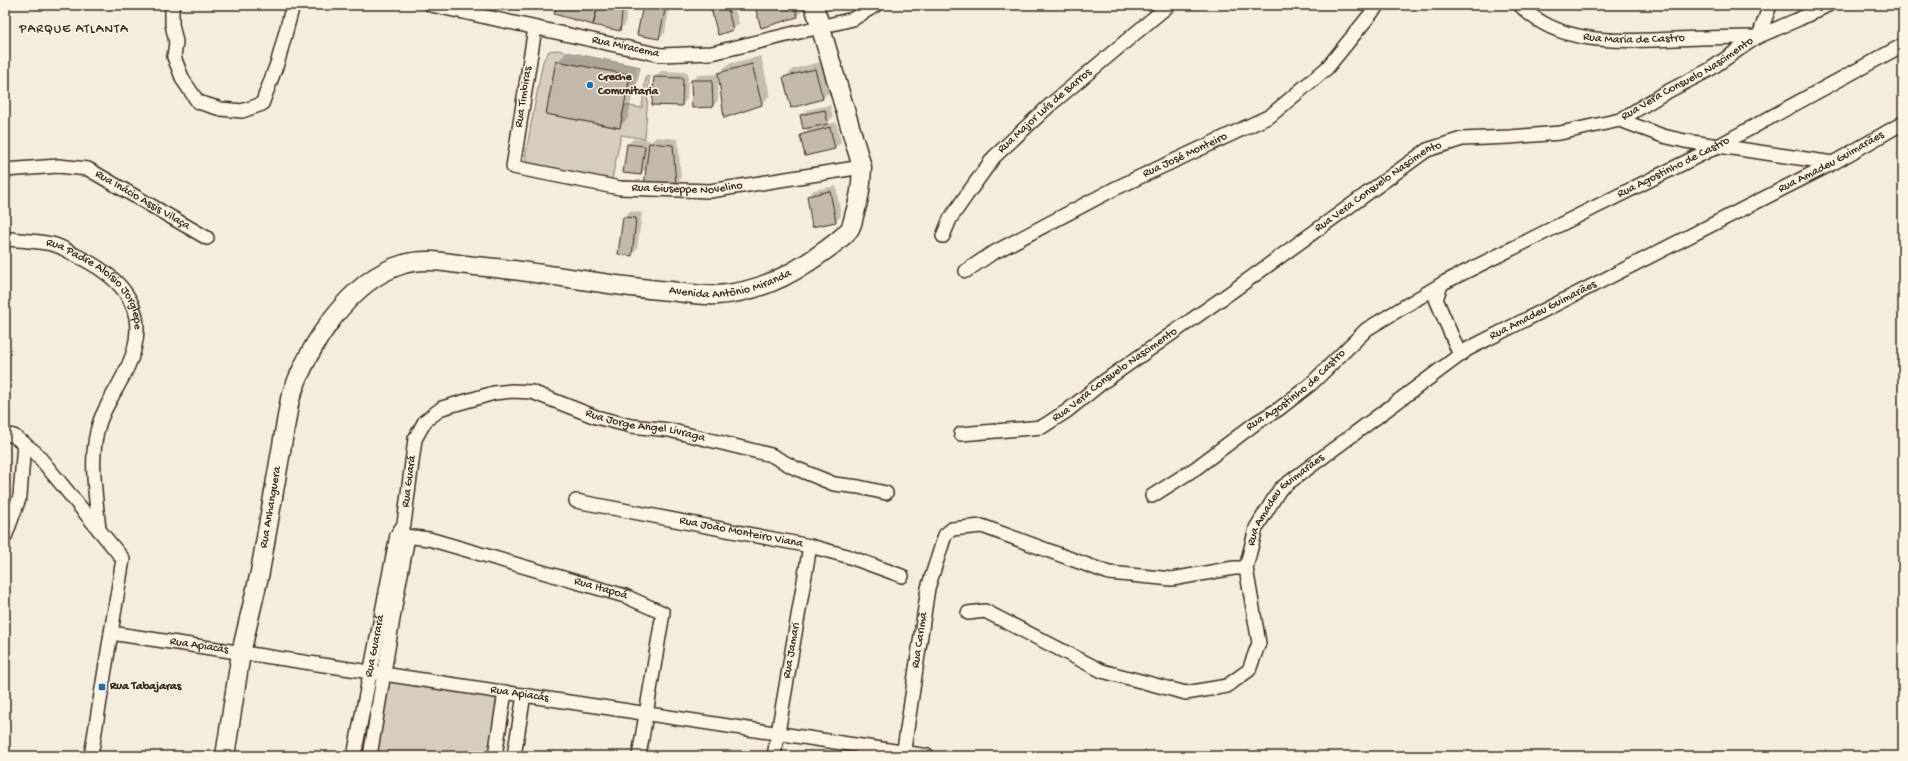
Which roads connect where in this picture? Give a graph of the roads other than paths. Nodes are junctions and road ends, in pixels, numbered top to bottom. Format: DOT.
graph roads {
  1 [pos="293,5"];
  2 [pos="431,5"];
  3 [pos="814,5"];
  4 [pos="876,5"];
  5 [pos="1169,5"];
  6 [pos="1378,5"];
  7 [pos="1520,5"];
  8 [pos="1770,5"];
  9 [pos="1828,5"];
  10 [pos="172,6"];
  11 [pos="535,28"];
  12 [pos="821,28"];
  13 [pos="1758,36"];
  14 [pos="1903,45"];
  15 [pos="1620,120"];
  16 [pos="1903,123"];
  17 [pos="1718,146"];
  18 [pos="1834,163"];
  19 [pos="513,167"];
  20 [pos="862,167"];
  21 [pos="5,170"];
  22 [pos="943,236"];
  23 [pos="207,238"];
  24 [pos="5,241"];
  25 [pos="966,271"];
  26 [pos="368,281"];
  27 [pos="1440,285"];
  28 [pos="1460,355"];
  29 [pos="5,434"];
  30 [pos="961,434"];
  31 [pos="416,439"];
  32 [pos="24,443"];
  33 [pos="886,493"];
  34 [pos="1152,496"];
  35 [pos="576,501"];
  36 [pos="99,530"];
  37 [pos="403,532"];
  38 [pos="5,537"];
  39 [pos="810,546"];
  40 [pos="1246,568"];
  41 [pos="902,576"];
  42 [pos="968,613"];
  43 [pos="111,633"];
  44 [pos="241,653"];
  45 [pos="370,672"];
  46 [pos="384,674"];
  47 [pos="505,692"];
  48 [pos="524,695"];
  49 [pos="646,714"];
  50 [pos="778,734"];
  51 [pos="903,754"];
  52 [pos="91,756"];
  53 [pos="225,756"];
  54 [pos="354,756"];
  55 [pos="370,756"];
  56 [pos="495,756"];
  57 [pos="514,756"];
  58 [pos="639,756"];
  59 [pos="774,756"];
  60 [pos="928,756"];
  1 -- 10 [label="street"];
  2 -- 11 [label="street, Rua Miracema"];
  3 -- 12 [label="street, Avenida Antônio Miranda"];
  4 -- 12 [label="street, Rua Miracema"];
  5 -- 22 [label="street, Rua Major Luís de Barros"];
  6 -- 25 [label="street, Rua José Monteiro"];
  7 -- 13 [label="street, Rua Maria de Castro"];
  8 -- 13 [label="street"];
  9 -- 13 [label="street, Rua Vera Consuelo Nascimento"];
  11 -- 12 [label="street, Rua Miracema"];
  11 -- 19 [label="street, Rua Timbiras"];
  12 -- 20 [label="street, Avenida Antônio Miranda"];
  13 -- 15 [label="street, Rua Vera Consuelo Nascimento"];
  14 -- 17 [label="street, Rua Agostinho de Castro"];
  15 -- 17 [label="street"];
  15 -- 30 [label="street, Rua Vera Consuelo Nascimento"];
  16 -- 18 [label="street, Rua Amadeu Guimarães"];
  17 -- 18 [label="street"];
  17 -- 27 [label="street, Rua Agostinho de Castro"];
  18 -- 28 [label="street, Rua Amadeu Guimarães"];
  19 -- 20 [label="street, Rua Giuseppe Novelino"];
  20 -- 26 [label="street, Avenida Antônio Miranda"];
  21 -- 23 [label="street, Rua Inácio Assis Vilaça"];
  24 -- 36 [label="street, Rua Padre Aloísio Jorglepe"];
  26 -- 44 [label="street, Rua Anhanguera"];
  27 -- 28 [label="street"];
  27 -- 34 [label="street, Rua Agostinho de Castro"];
  28 -- 40 [label="street, Rua Amadeu Guimarães"];
  29 -- 32 [label="street"];
  31 -- 33 [label="street, Rua Jorge Angel Livraga"];
  31 -- 37 [label="street, Rua Guará"];
  32 -- 36 [label="street"];
  32 -- 38 [label="street"];
  35 -- 39 [label="street, Rua João Monteiro Viana"];
  36 -- 43 [label="street"];
  37 -- 45 [label="street, Rua Guarará"];
  37 -- 46 [label="street, Rua Guarará"];
  37 -- 49 [label="street, Rua Itapoá"];
  39 -- 41 [label="street, Rua João Monteiro Viana"];
  39 -- 50 [label="street, Rua Jamari"];
  40 -- 42 [label="street, Rua Amadeu Guimarães"];
  40 -- 51 [label="street, Rua Carimã"];
  43 -- 44 [label="street, Rua Apiacás"];
  43 -- 52 [label="street"];
  44 -- 45 [label="street, Rua Apiacás"];
  44 -- 53 [label="street, Rua Anhanguera"];
  45 -- 46 [label="street, Rua Apiacás"];
  45 -- 54 [label="street, Rua Guarará"];
  46 -- 47 [label="street, Rua Apiacás"];
  46 -- 55 [label="street, Rua Guarará"];
  47 -- 48 [label="street, Rua Apiacás"];
  47 -- 56 [label="street"];
  48 -- 49 [label="street, Rua Apiacás"];
  48 -- 57 [label="street"];
  49 -- 50 [label="street, Rua Apiacás"];
  49 -- 58 [label="street, Rua Itapoá"];
  50 -- 51 [label="street, Rua Apiacás"];
  50 -- 59 [label="street, Rua Jamari"];
  51 -- 60 [label="street, Rua Apiacás"];
}
